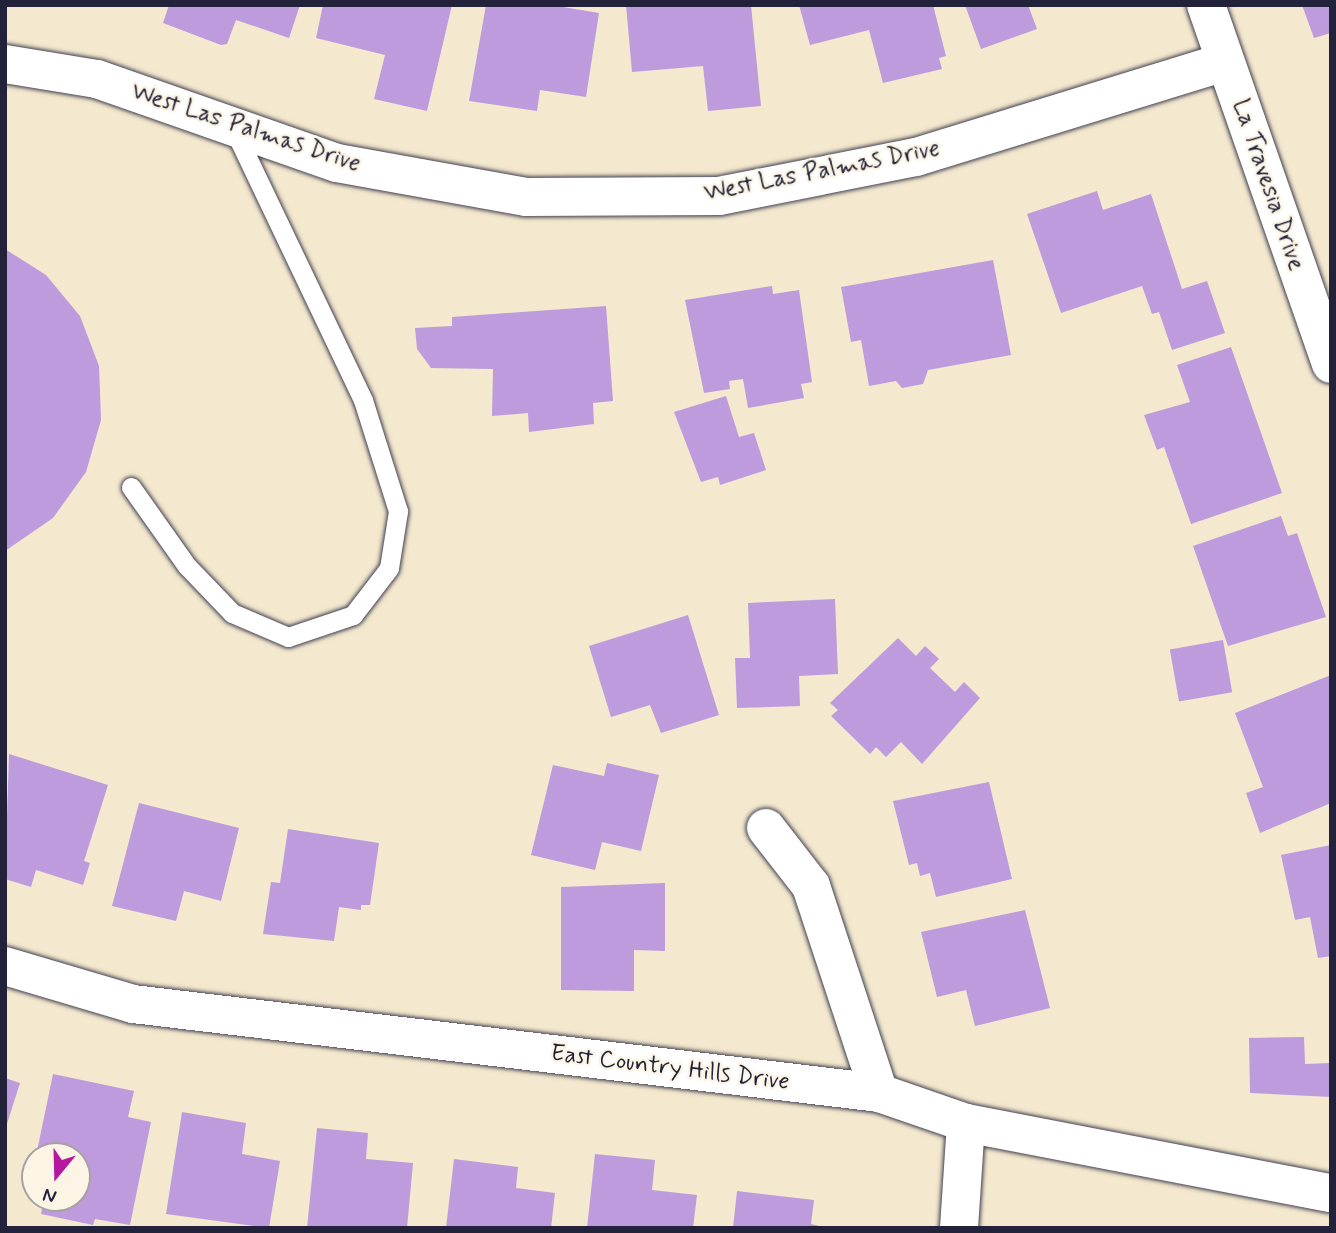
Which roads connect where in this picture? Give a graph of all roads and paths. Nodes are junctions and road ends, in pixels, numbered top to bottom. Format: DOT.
graph roads {
  1 [pos="1206,5"];
  2 [pos="1225,62"];
  3 [pos="5,64"];
  4 [pos="233,127"];
  5 [pos="1331,364"];
  6 [pos="131,487"];
  7 [pos="766,828"];
  8 [pos="5,966"];
  9 [pos="879,1093"];
  10 [pos="966,1123"];
  11 [pos="1331,1193"];
  12 [pos="959,1228"];
  1 -- 2 [label="street, La Travesia Drive"];
  2 -- 4 [label="street, West Las Palmas Drive"];
  2 -- 5 [label="street, La Travesia Drive"];
  3 -- 4 [label="street, West Las Palmas Drive"];
  4 -- 6 [label="lane"];
  7 -- 9 [label="street"];
  8 -- 9 [label="street, East Country Hills Drive"];
  9 -- 10 [label="street, East Country Hills Drive"];
  10 -- 11 [label="street, East Country Hills Drive"];
  10 -- 12 [label="street"];
}
